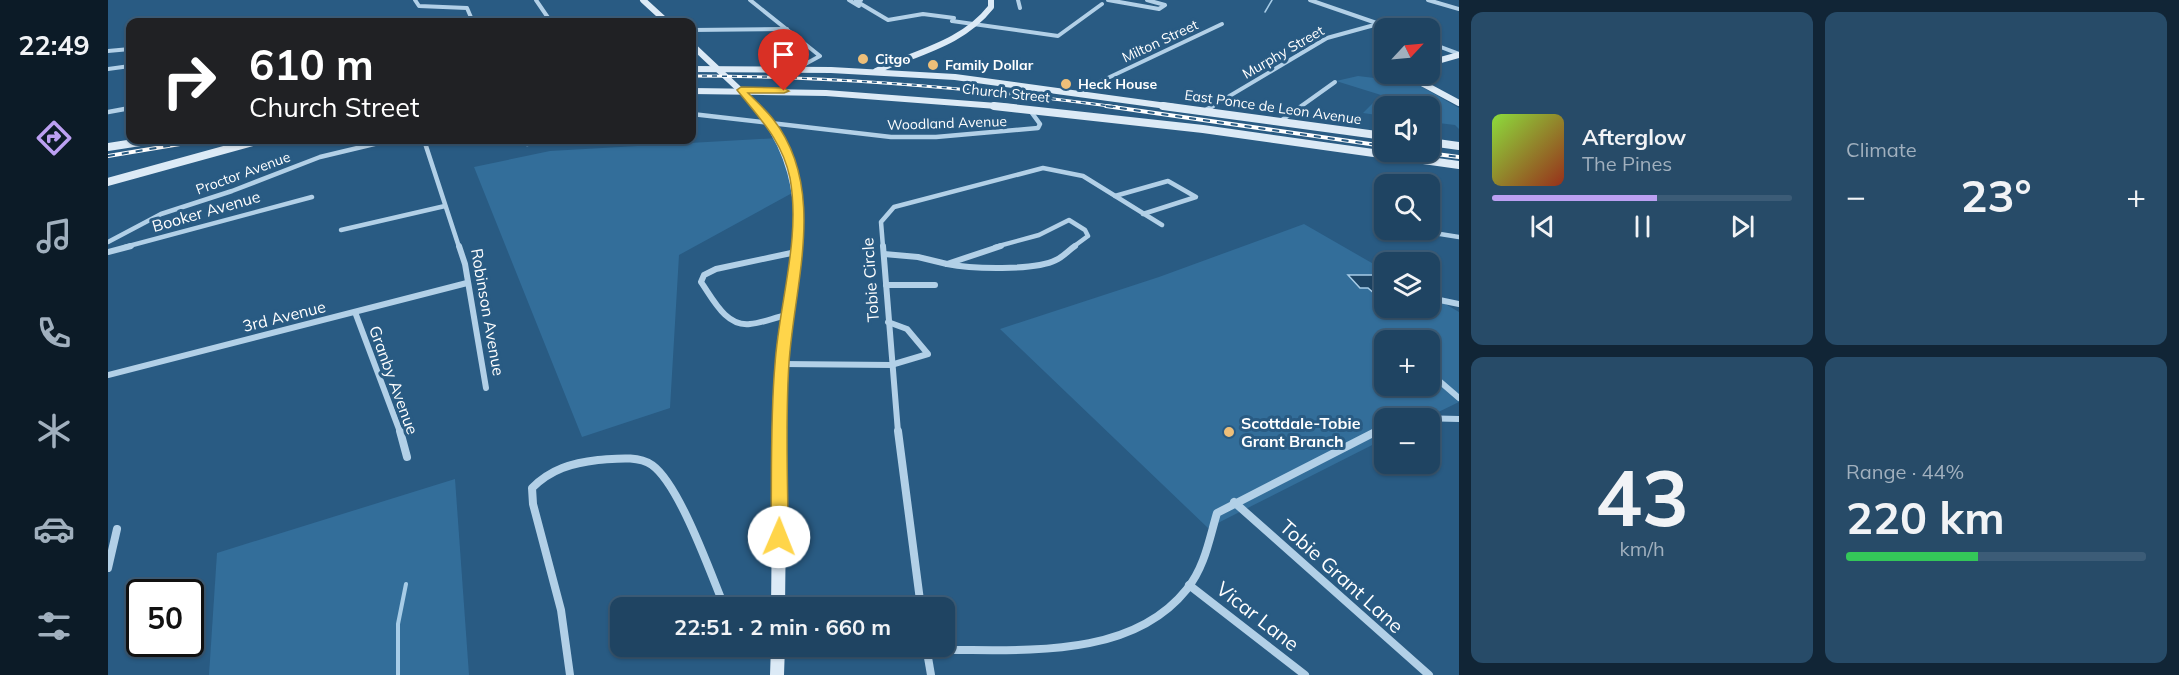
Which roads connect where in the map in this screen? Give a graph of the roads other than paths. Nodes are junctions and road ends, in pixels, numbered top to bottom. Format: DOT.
graph roads {
  1 [pos="415,0"];
  2 [pos="536,0"];
  3 [pos="643,0"];
  4 [pos="750,0"];
  5 [pos="861,0"];
  6 [pos="991,0"];
  7 [pos="1018,0"];
  8 [pos="1108,0"];
  9 [pos="1147,0"];
  10 [pos="1310,0"];
  11 [pos="1428,0"];
  12 [pos="850,1"];
  13 [pos="856,1"];
  14 [pos="1102,4"];
  15 [pos="1020,8"];
  16 [pos="1459,9"];
  17 [pos="471,18"];
  18 [pos="548,18"];
  19 [pos="663,18"];
  20 [pos="888,20"];
  21 [pos="1374,23"];
  22 [pos="976,24"];
  23 [pos="1222,24"];
  24 [pos="1374,25"];
  25 [pos="787,29"];
  26 [pos="696,30"];
  27 [pos="1440,47"];
  28 [pos="126,49"];
  29 [pos="696,49"];
  30 [pos="108,51"];
  31 [pos="1459,55"];
  32 [pos="1440,60"];
  33 [pos="126,67"];
  34 [pos="717,68"];
  35 [pos="108,69"];
  36 [pos="696,69"];
  37 [pos="796,69"];
  38 [pos="874,72"];
  39 [pos="1335,82"];
  40 [pos="1424,84"];
  41 [pos="741,90"];
  42 [pos="696,91"];
  43 [pos="1076,93"];
  44 [pos="1459,103"];
  45 [pos="126,109"];
  46 [pos="1029,109"];
  47 [pos="1204,111"];
  48 [pos="108,112"];
  49 [pos="696,114"];
  50 [pos="770,122"];
  51 [pos="1279,122"];
  52 [pos="1374,135"];
  53 [pos="1440,143"];
  54 [pos="127,144"];
  55 [pos="246,144"];
  56 [pos="374,144"];
  57 [pos="425,144"];
  58 [pos="1459,146"];
  59 [pos="108,147"];
  60 [pos="1459,165"];
  61 [pos="108,182"];
  62 [pos="1115,196"];
  63 [pos="312,197"];
  64 [pos="444,206"];
  65 [pos="1143,214"];
  66 [pos="1162,225"];
  67 [pos="341,230"];
  68 [pos="1440,234"];
  69 [pos="1459,237"];
  70 [pos="108,242"];
  71 [pos="108,252"];
  72 [pos="796,252"];
  73 [pos="884,254"];
  74 [pos="947,264"];
  75 [pos="468,283"];
  76 [pos="886,285"];
  77 [pos="935,285"];
  78 [pos="1440,300"];
  79 [pos="1459,304"];
  80 [pos="355,312"];
  81 [pos="788,315"];
  82 [pos="888,322"];
  83 [pos="782,364"];
  84 [pos="891,365"];
  85 [pos="108,375"];
  86 [pos="1440,382"];
  87 [pos="486,388"];
  88 [pos="1459,398"];
  89 [pos="1440,419"];
  90 [pos="1459,419"];
  91 [pos="1374,432"];
  92 [pos="407,457"];
  93 [pos="1233,502"];
  94 [pos="117,530"];
  95 [pos="108,568"];
  96 [pos="1189,585"];
  97 [pos="720,597"];
  98 [pos="778,597"];
  99 [pos="920,597"];
  100 [pos="955,648"];
  101 [pos="778,657"];
  102 [pos="928,657"];
  103 [pos="570,675"];
  104 [pos="777,675"];
  105 [pos="931,675"];
  106 [pos="1305,675"];
  107 [pos="1429,675"];
  1 -- 17 [label="street"];
  2 -- 18 [label="street"];
  3 -- 19 [label="main road"];
  4 -- 25 [label="street"];
  5 -- 13 [label="street"];
  6 -- 22 [label="main road"];
  7 -- 15 [label="street"];
  8 -- 9 [label="street"];
  10 -- 21 [label="street"];
  11 -- 16 [label="street"];
  12 -- 13 [label="street"];
  12 -- 20 [label="street"];
  13 -- 20 [label="street"];
  14 -- 22 [label="street"];
  20 -- 22 [label="street"];
  22 -- 38 [label="main road"];
  23 -- 43 [label="street, Milton Street"];
  24 -- 47 [label="street, Murphy Street"];
  25 -- 26 [label="street"];
  25 -- 37 [label="street"];
  27 -- 31 [label="street"];
  28 -- 30 [label="street"];
  29 -- 34 [label="main road"];
  31 -- 32 [label="main road"];
  33 -- 35 [label="street"];
  34 -- 36 [label="main road, East Ponce de Leon Avenue"];
  34 -- 37 [label="main road, East Ponce de Leon Avenue"];
  34 -- 41 [label="main road"];
  37 -- 38 [label="main road, East Ponce de Leon Avenue"];
  38 -- 43 [label="main road, East Ponce de Leon Avenue"];
  39 -- 51 [label="street"];
  40 -- 44 [label="main road"];
  41 -- 42 [label="main road, Church Street"];
  41 -- 46 [label="main road, Church Street"];
  41 -- 50 [label="main road"];
  43 -- 47 [label="main road, East Ponce de Leon Avenue"];
  45 -- 48 [label="street"];
  46 -- 50 [label="street, Woodland Avenue"];
  46 -- 60 [label="main road, Church Street"];
  47 -- 51 [label="main road, East Ponce de Leon Avenue"];
  49 -- 50 [label="street, Woodland Avenue"];
  50 -- 72 [label="main road"];
  51 -- 52 [label="main road, East Ponce de Leon Avenue"];
  53 -- 58 [label="main road"];
  54 -- 59 [label="main road"];
  55 -- 61 [label="main road"];
  56 -- 70 [label="street, Proctor Avenue"];
  57 -- 64 [label="street, Robinson Avenue"];
  62 -- 65 [label="street, Tobie Circle"];
  62 -- 65 [label="street"];
  62 -- 73 [label="street, Tobie Circle"];
  63 -- 71 [label="street, Booker Avenue"];
  64 -- 67 [label="street"];
  64 -- 75 [label="street, Robinson Avenue"];
  65 -- 66 [label="street, Tobie Circle"];
  68 -- 69 [label="street"];
  72 -- 81 [label="main road"];
  72 -- 81 [label="street"];
  73 -- 74 [label="street"];
  73 -- 76 [label="street, Tobie Circle"];
  74 -- 74 [label="street"];
  75 -- 80 [label="street, 3rd Avenue"];
  75 -- 87 [label="street, Robinson Avenue"];
  76 -- 77 [label="street"];
  76 -- 82 [label="street, Tobie Circle"];
  78 -- 79 [label="street"];
  80 -- 85 [label="street, 3rd Avenue"];
  80 -- 92 [label="street, Granby Avenue"];
  81 -- 83 [label="main road"];
  82 -- 84 [label="street, Tobie Circle"];
  82 -- 84 [label="street"];
  83 -- 84 [label="street"];
  83 -- 98 [label="main road"];
  84 -- 99 [label="street, Tobie Circle"];
  86 -- 88 [label="street"];
  89 -- 90 [label="street"];
  91 -- 93 [label="street"];
  93 -- 96 [label="street"];
  93 -- 107 [label="street, Tobie Grant Lane"];
  94 -- 95 [label="street"];
  96 -- 100 [label="street"];
  96 -- 106 [label="street, Vicar Lane"];
  97 -- 103 [label="street"];
  101 -- 104 [label="main road"];
  102 -- 105 [label="street"];
}
